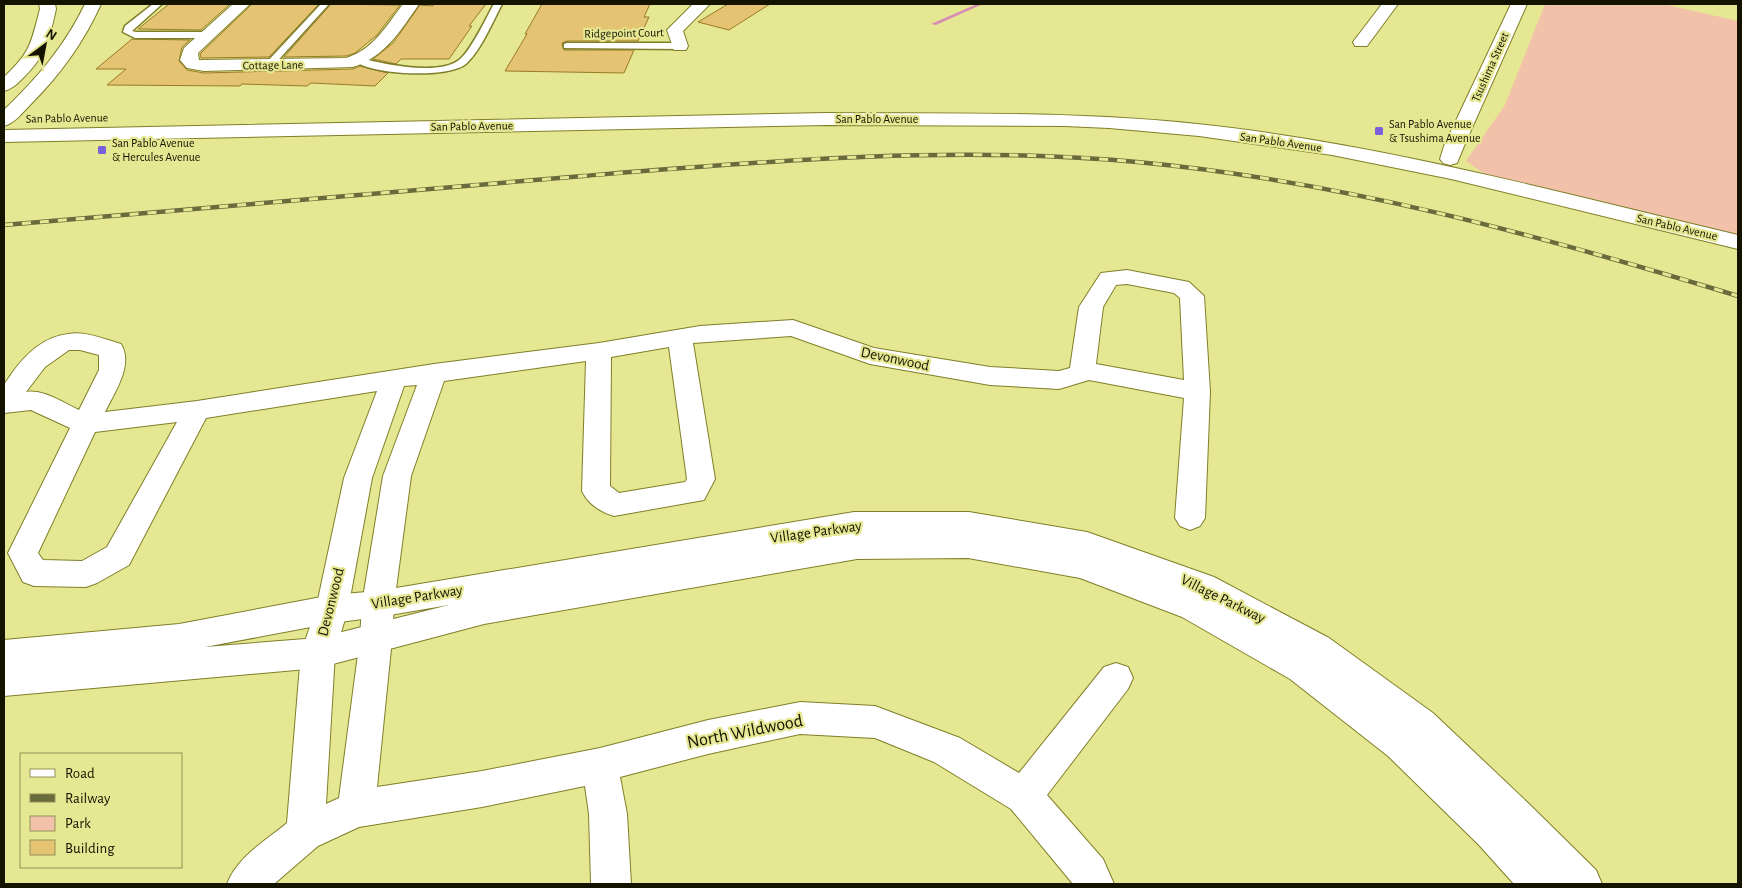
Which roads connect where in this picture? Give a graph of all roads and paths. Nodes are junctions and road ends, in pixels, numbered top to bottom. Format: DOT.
graph roads {
  1 [pos="47,4"];
  2 [pos="93,4"];
  3 [pos="158,4"];
  4 [pos="242,4"];
  5 [pos="325,4"];
  6 [pos="411,4"];
  7 [pos="498,4"];
  8 [pos="702,4"];
  9 [pos="1390,4"];
  10 [pos="1519,4"];
  11 [pos="209,35"];
  12 [pos="1361,42"];
  13 [pos="567,46"];
  14 [pos="680,46"];
  15 [pos="360,60"];
  16 [pos="269,65"];
  17 [pos="4,86"];
  18 [pos="4,123"];
  19 [pos="1450,159"];
  20 [pos="1738,226"];
  21 [pos="1738,242"];
  22 [pos="680,337"];
  23 [pos="599,351"];
  24 [pos="434,373"];
  25 [pos="1082,373"];
  26 [pos="394,379"];
  27 [pos="1198,392"];
  28 [pos="4,404"];
  29 [pos="197,410"];
  30 [pos="86,424"];
  31 [pos="1190,518"];
  32 [pos="378,604"];
  33 [pos="332,609"];
  34 [pos="376,639"];
  35 [pos="318,653"];
  36 [pos="4,655"];
  37 [pos="1116,678"];
  38 [pos="4,681"];
  39 [pos="600,765"];
  40 [pos="1024,796"];
  41 [pos="356,809"];
  42 [pos="305,833"];
  43 [pos="247,884"];
  44 [pos="612,884"];
  45 [pos="1094,884"];
  46 [pos="1540,884"];
  47 [pos="1582,884"];
  1 -- 17 [label="street"];
  2 -- 18 [label="street"];
  3 -- 11 [label="lane"];
  4 -- 11 [label="street, Cottage Lane"];
  5 -- 16 [label="lane"];
  6 -- 15 [label="street, Cottage Lane"];
  7 -- 15 [label="lane"];
  8 -- 14 [label="street"];
  9 -- 12 [label="street"];
  10 -- 19 [label="street, Tsushima Street"];
  11 -- 16 [label="street, Cottage Lane"];
  13 -- 14 [label="lane, Ridgepoint Court"];
  15 -- 16 [label="street, Cottage Lane"];
  18 -- 19 [label="street, San Pablo Avenue"];
  18 -- 21 [label="street, San Pablo Avenue"];
  19 -- 20 [label="street, San Pablo Avenue"];
  22 -- 23 [label="street, Devonwood"];
  22 -- 23 [label="street"];
  22 -- 25 [label="street, Devonwood"];
  23 -- 24 [label="street, Devonwood"];
  24 -- 26 [label="street, Devonwood"];
  24 -- 32 [label="street"];
  25 -- 27 [label="street, Devonwood"];
  25 -- 27 [label="street"];
  26 -- 29 [label="street, Devonwood"];
  26 -- 33 [label="street, Devonwood"];
  27 -- 31 [label="street"];
  28 -- 30 [label="street"];
  28 -- 30 [label="street"];
  29 -- 30 [label="street, Devonwood"];
  29 -- 30 [label="street"];
  32 -- 33 [label="street, Village Parkway"];
  32 -- 34 [label="street"];
  32 -- 47 [label="street, Village Parkway"];
  33 -- 35 [label="street, Devonwood"];
  33 -- 36 [label="street, Village Parkway"];
  34 -- 35 [label="street, Village Parkway"];
  34 -- 41 [label="street"];
  34 -- 46 [label="street, Village Parkway"];
  35 -- 38 [label="street, Village Parkway"];
  35 -- 42 [label="street, Devonwood"];
  37 -- 40 [label="street"];
  39 -- 40 [label="street, North Wildwood"];
  39 -- 41 [label="street, North Wildwood"];
  39 -- 44 [label="street"];
  40 -- 45 [label="street, North Wildwood"];
  41 -- 42 [label="street, North Wildwood"];
  42 -- 43 [label="street, North Wildwood"];
}
